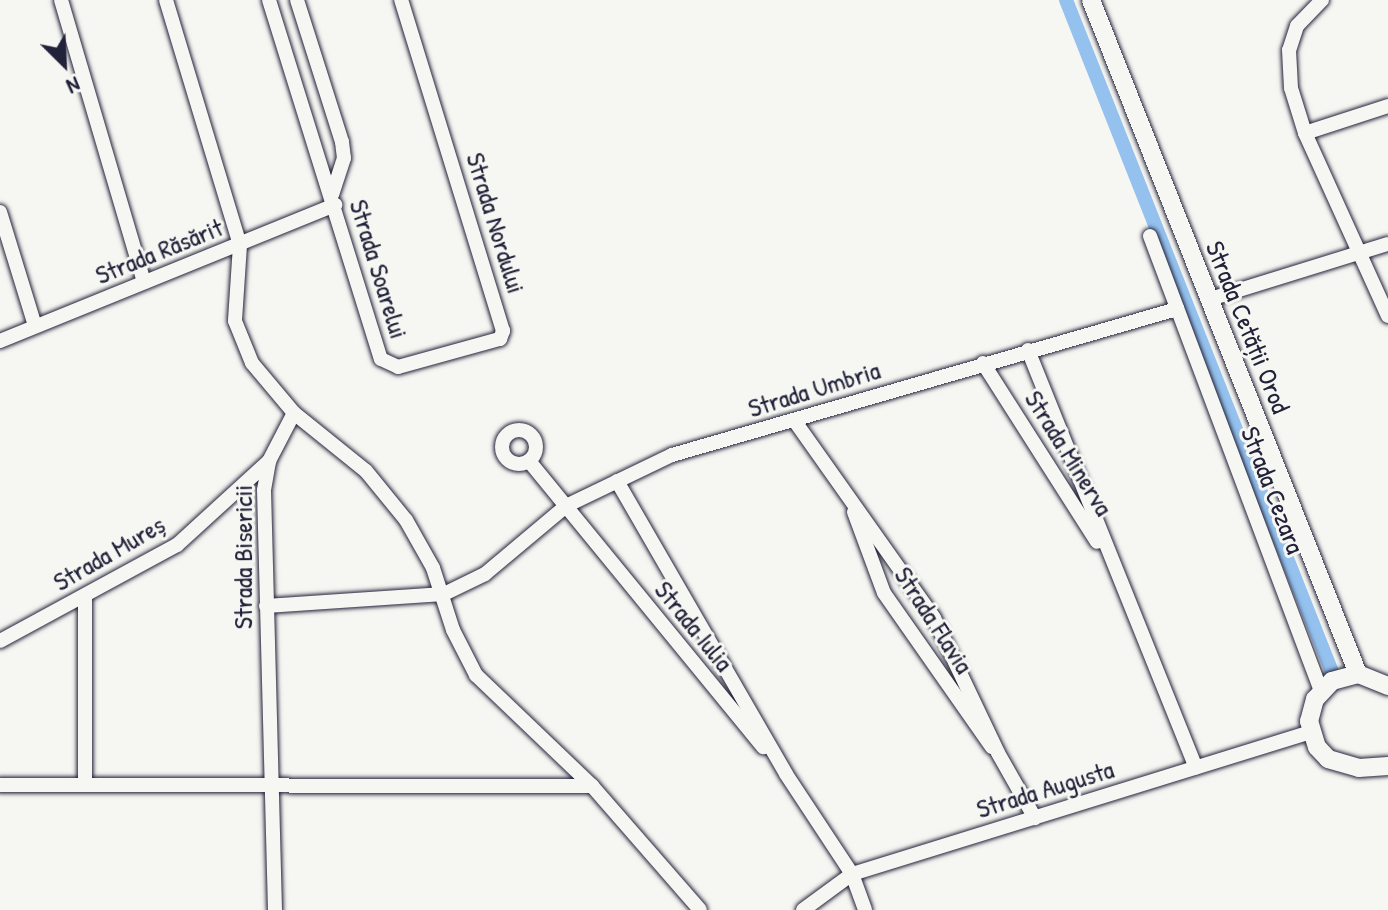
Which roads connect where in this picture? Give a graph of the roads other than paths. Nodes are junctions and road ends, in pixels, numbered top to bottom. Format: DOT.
graph roads {
  1 [pos="61,0"];
  2 [pos="166,0"];
  3 [pos="269,0"];
  4 [pos="297,0"];
  5 [pos="401,0"];
  6 [pos="1091,0"];
  7 [pos="1322,0"];
  8 [pos="1388,106"];
  9 [pos="1305,133"];
  10 [pos="334,200"];
  11 [pos="0,212"];
  12 [pos="1150,236"];
  13 [pos="1388,244"];
  14 [pos="240,245"];
  15 [pos="1363,252"];
  16 [pos="144,282"];
  17 [pos="1210,299"];
  18 [pos="1177,309"];
  19 [pos="1388,316"];
  20 [pos="35,326"];
  21 [pos="0,341"];
  22 [pos="1028,350"];
  23 [pos="381,359"];
  24 [pos="983,363"];
  25 [pos="294,413"];
  26 [pos="794,420"];
  27 [pos="269,461"];
  28 [pos="529,461"];
  29 [pos="617,481"];
  30 [pos="851,502"];
  31 [pos="566,506"];
  32 [pos="1115,569"];
  33 [pos="444,594"];
  34 [pos="85,598"];
  35 [pos="266,606"];
  36 [pos="0,641"];
  37 [pos="1358,674"];
  38 [pos="1388,686"];
  39 [pos="1321,690"];
  40 [pos="1311,732"];
  41 [pos="998,753"];
  42 [pos="1384,762"];
  43 [pos="1196,768"];
  44 [pos="786,774"];
  45 [pos="0,785"];
  46 [pos="85,785"];
  47 [pos="272,786"];
  48 [pos="592,786"];
  49 [pos="1035,818"];
  50 [pos="852,874"];
  51 [pos="275,910"];
  52 [pos="700,910"];
  53 [pos="803,910"];
  54 [pos="865,910"];
  1 -- 16 [label="street"];
  2 -- 14 [label="street"];
  3 -- 10 [label="street, Strada Soarelui"];
  4 -- 10 [label="street, Strada Soarelui"];
  5 -- 23 [label="street, Strada Nordului"];
  6 -- 17 [label="street, Strada Cetății Orod"];
  7 -- 9 [label="street"];
  8 -- 9 [label="street"];
  9 -- 15 [label="street"];
  10 -- 14 [label="street, Strada Răsărit"];
  10 -- 23 [label="street, Strada Soarelui"];
  11 -- 20 [label="street"];
  12 -- 18 [label="street, Strada Cezara"];
  13 -- 15 [label="street"];
  14 -- 16 [label="street, Strada Răsărit"];
  14 -- 25 [label="street"];
  15 -- 17 [label="street"];
  15 -- 19 [label="street"];
  16 -- 20 [label="street, Strada Răsărit"];
  17 -- 37 [label="street, Strada Cetății Orod"];
  18 -- 22 [label="street"];
  18 -- 39 [label="street, Strada Cezara"];
  20 -- 21 [label="street, Strada Răsărit"];
  22 -- 24 [label="street, Strada Umbria"];
  22 -- 32 [label="street, Strada Minerva"];
  24 -- 26 [label="street, Strada Umbria"];
  24 -- 32 [label="street, Strada Minerva"];
  25 -- 27 [label="street, Strada Bisericii"];
  25 -- 33 [label="street"];
  26 -- 29 [label="street, Strada Umbria"];
  26 -- 30 [label="street, Strada Flavia"];
  27 -- 34 [label="street, Strada Mureș"];
  27 -- 35 [label="street, Strada Bisericii"];
  28 -- 31 [label="street, Strada Iulia"];
  29 -- 31 [label="street, Strada Umbria"];
  29 -- 44 [label="street, Strada Iulia"];
  30 -- 41 [label="street, Strada Flavia"];
  30 -- 41 [label="street, Strada Flavia"];
  31 -- 33 [label="street, Strada Umbria"];
  31 -- 44 [label="street, Strada Iulia"];
  32 -- 43 [label="street, Strada Minerva"];
  33 -- 35 [label="street"];
  33 -- 48 [label="street"];
  34 -- 36 [label="street, Strada Mureș"];
  34 -- 46 [label="street"];
  35 -- 47 [label="street, Strada Bisericii"];
  37 -- 38 [label="street"];
  37 -- 39 [label="street"];
  39 -- 40 [label="street"];
  40 -- 42 [label="street"];
  40 -- 43 [label="street, Strada Augusta"];
  41 -- 49 [label="street, Strada Flavia"];
  43 -- 49 [label="street, Strada Augusta"];
  44 -- 50 [label="street, Strada Iulia"];
  45 -- 46 [label="street"];
  46 -- 47 [label="street"];
  47 -- 48 [label="street"];
  47 -- 51 [label="street, Strada Bisericii"];
  48 -- 52 [label="street"];
  49 -- 50 [label="street, Strada Augusta"];
  50 -- 53 [label="street, Strada Augusta"];
  50 -- 54 [label="street, Strada Iulia"];
}
